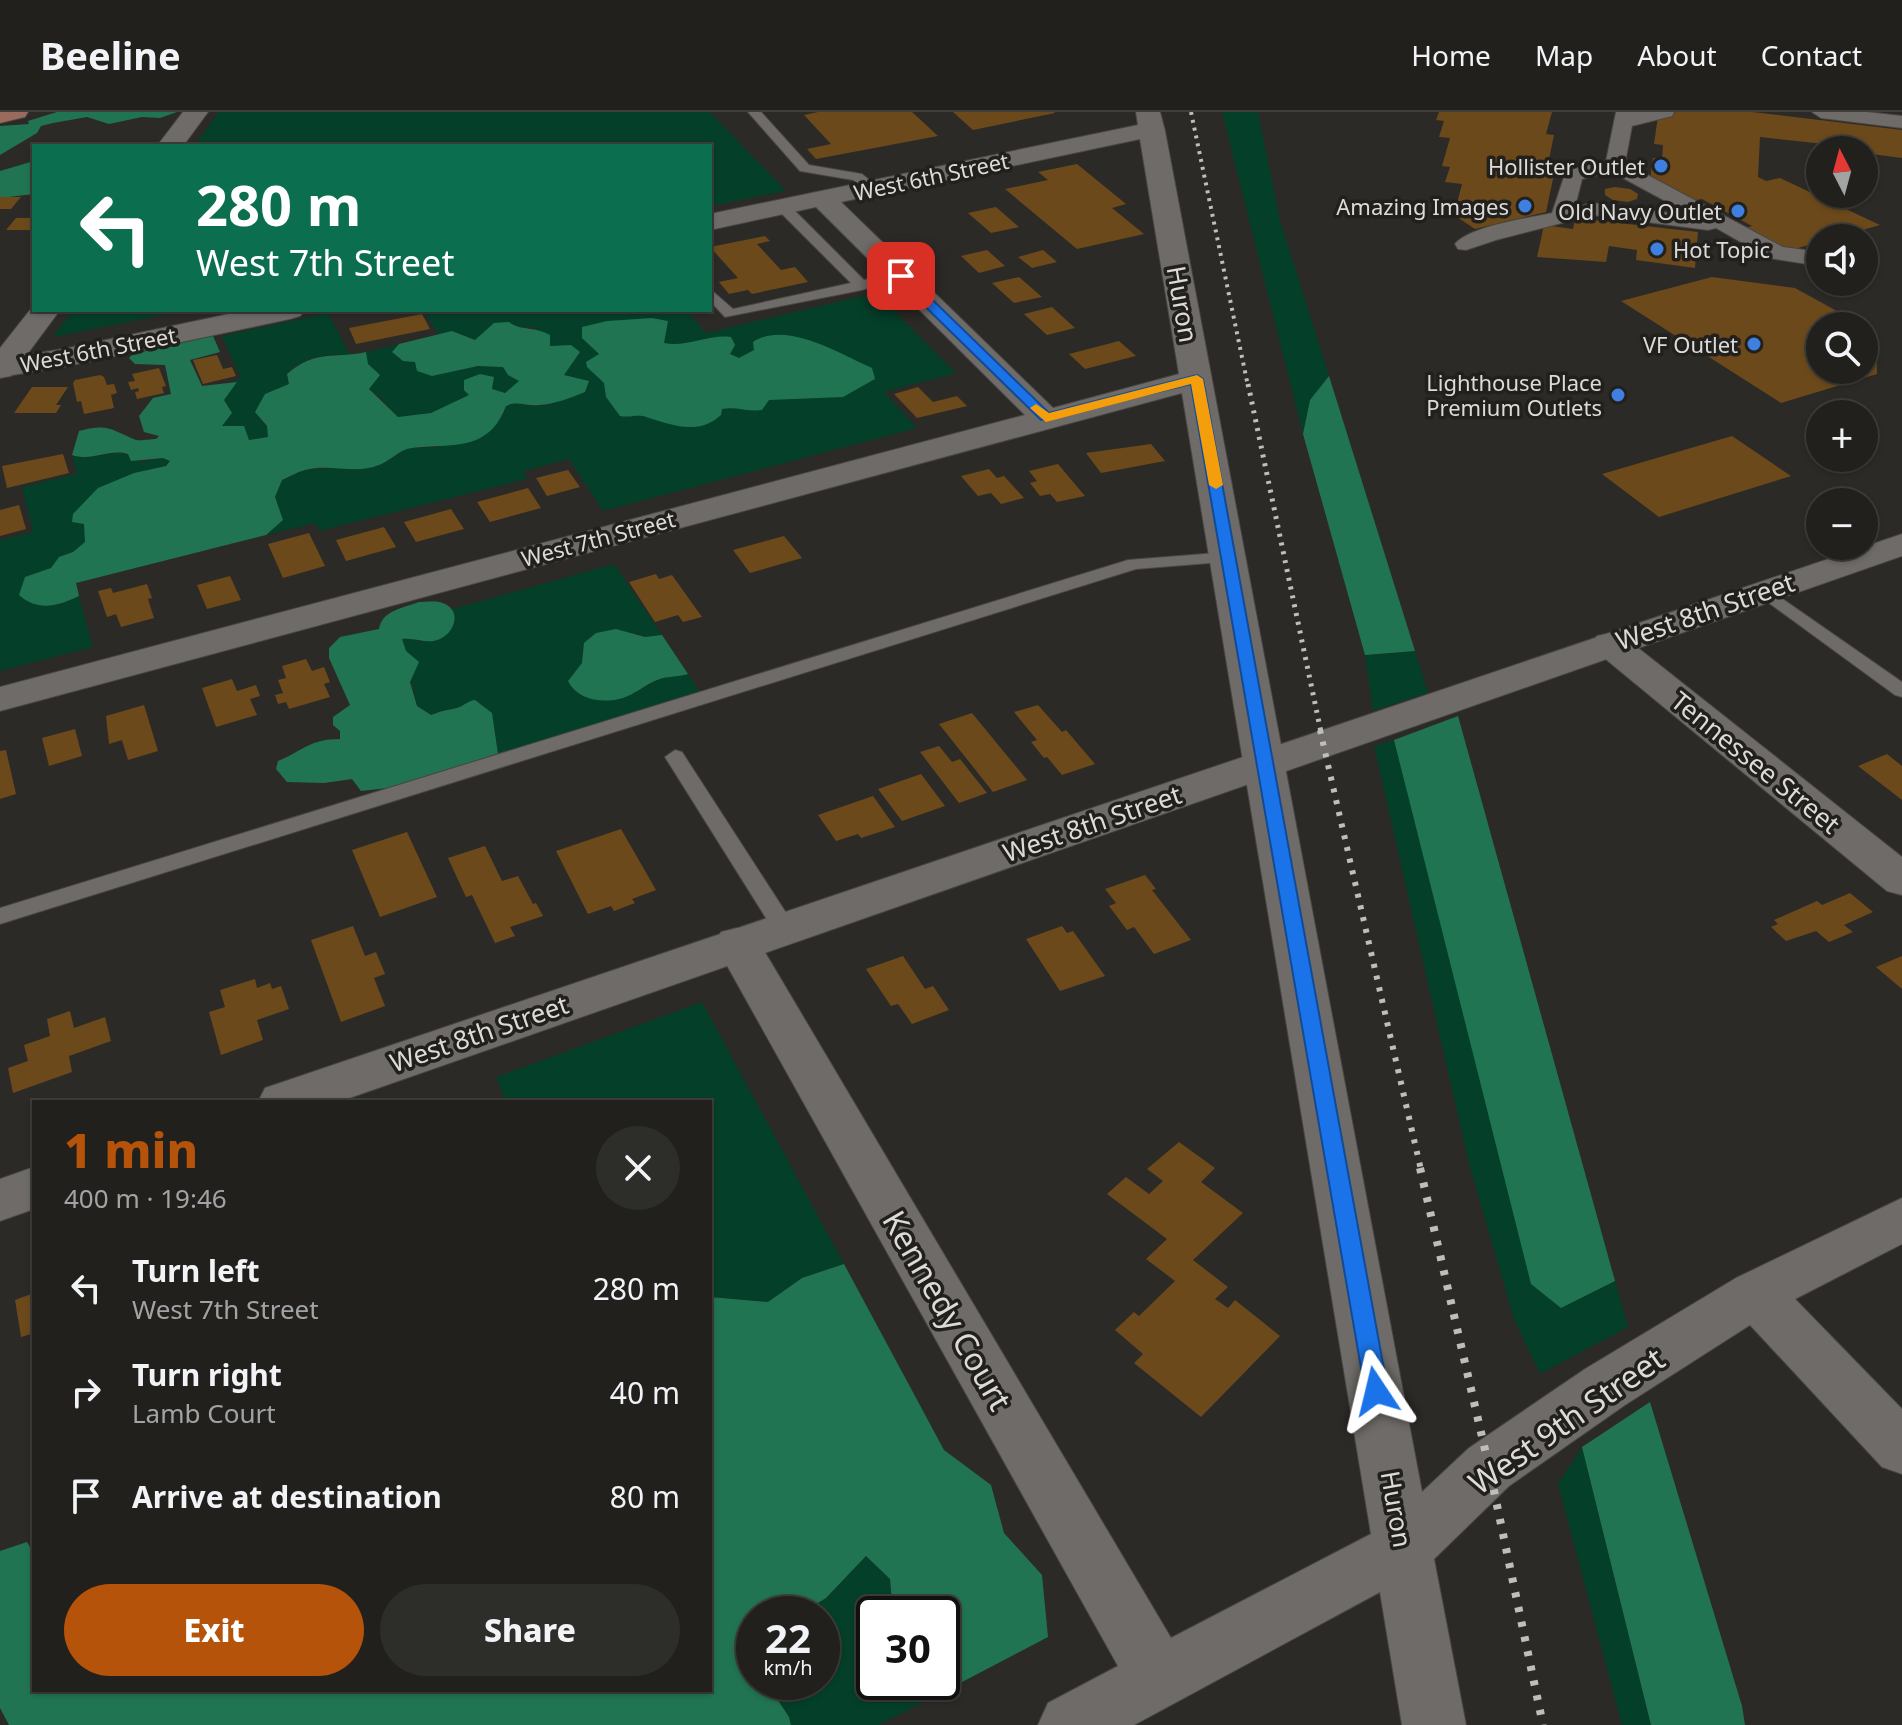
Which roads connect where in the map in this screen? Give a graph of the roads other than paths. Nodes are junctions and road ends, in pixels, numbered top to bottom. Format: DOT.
graph roads {
  1 [pos="16,112"];
  2 [pos="196,112"];
  3 [pos="754,112"];
  4 [pos="1665,112"];
  5 [pos="1821,112"];
  6 [pos="0,116"];
  7 [pos="1624,117"];
  8 [pos="1150,122"];
  9 [pos="1902,122"];
  10 [pos="172,144"];
  11 [pos="1615,165"];
  12 [pos="872,188"];
  13 [pos="823,199"];
  14 [pos="783,207"];
  15 [pos="1562,216"];
  16 [pos="712,222"];
  17 [pos="1729,226"];
  18 [pos="1466,244"];
  19 [pos="1806,257"];
  20 [pos="901,276"];
  21 [pos="862,286"];
  22 [pos="712,295"];
  23 [pos="43,312"];
  24 [pos="281,312"];
  25 [pos="0,368"];
  26 [pos="1197,379"];
  27 [pos="1046,418"];
  28 [pos="1902,544"];
  29 [pos="1229,557"];
  30 [pos="1764,591"];
  31 [pos="1610,644"];
  32 [pos="1902,691"];
  33 [pos="0,699"];
  34 [pos="675,757"];
  35 [pos="1266,764"];
  36 [pos="1902,880"];
  37 [pos="0,916"];
  38 [pos="760,936"];
  39 [pos="288,1100"];
  40 [pos="32,1189"];
  41 [pos="0,1200"];
  42 [pos="1902,1219"];
  43 [pos="1755,1294"];
  44 [pos="1902,1448"];
  45 [pos="1404,1548"];
  46 [pos="1159,1677"];
  47 [pos="1070,1725"];
  48 [pos="1434,1725"];
  1 -- 6 [label="main road"];
  2 -- 10 [label="street"];
  3 -- 12 [label="lane"];
  4 -- 7 [label="street"];
  5 -- 9 [label="street"];
  7 -- 11 [label="street"];
  8 -- 12 [label="street, West 6th Street"];
  8 -- 26 [label="street, Huron"];
  11 -- 15 [label="street"];
  11 -- 17 [label="street"];
  12 -- 13 [label="street, West 6th Street"];
  13 -- 14 [label="street, West 6th Street"];
  13 -- 20 [label="street"];
  14 -- 16 [label="street, West 6th Street"];
  14 -- 21 [label="lane"];
  15 -- 17 [label="street"];
  15 -- 18 [label="street"];
  17 -- 19 [label="street"];
  20 -- 21 [label="lane"];
  20 -- 27 [label="street"];
  21 -- 22 [label="lane"];
  23 -- 25 [label="street"];
  24 -- 25 [label="street, West 6th Street"];
  26 -- 27 [label="street, West 7th Street"];
  26 -- 29 [label="street, Huron"];
  27 -- 33 [label="street, West 7th Street"];
  28 -- 30 [label="street, West 8th Street"];
  29 -- 35 [label="street, Huron"];
  29 -- 37 [label="lane"];
  30 -- 31 [label="street, West 8th Street"];
  30 -- 32 [label="lane"];
  31 -- 35 [label="street, West 8th Street"];
  31 -- 36 [label="street, Tennessee Street"];
  34 -- 38 [label="lane"];
  35 -- 38 [label="street, West 8th Street"];
  35 -- 45 [label="street, Huron"];
  38 -- 39 [label="street, West 8th Street"];
  38 -- 46 [label="street, Kennedy Court"];
  40 -- 41 [label="street"];
  42 -- 43 [label="street, West 9th Street"];
  43 -- 44 [label="street"];
  43 -- 45 [label="street, West 9th Street"];
  45 -- 46 [label="street, West 9th Street"];
  45 -- 48 [label="street, Huron"];
  46 -- 47 [label="street, West 9th Street"];
}
